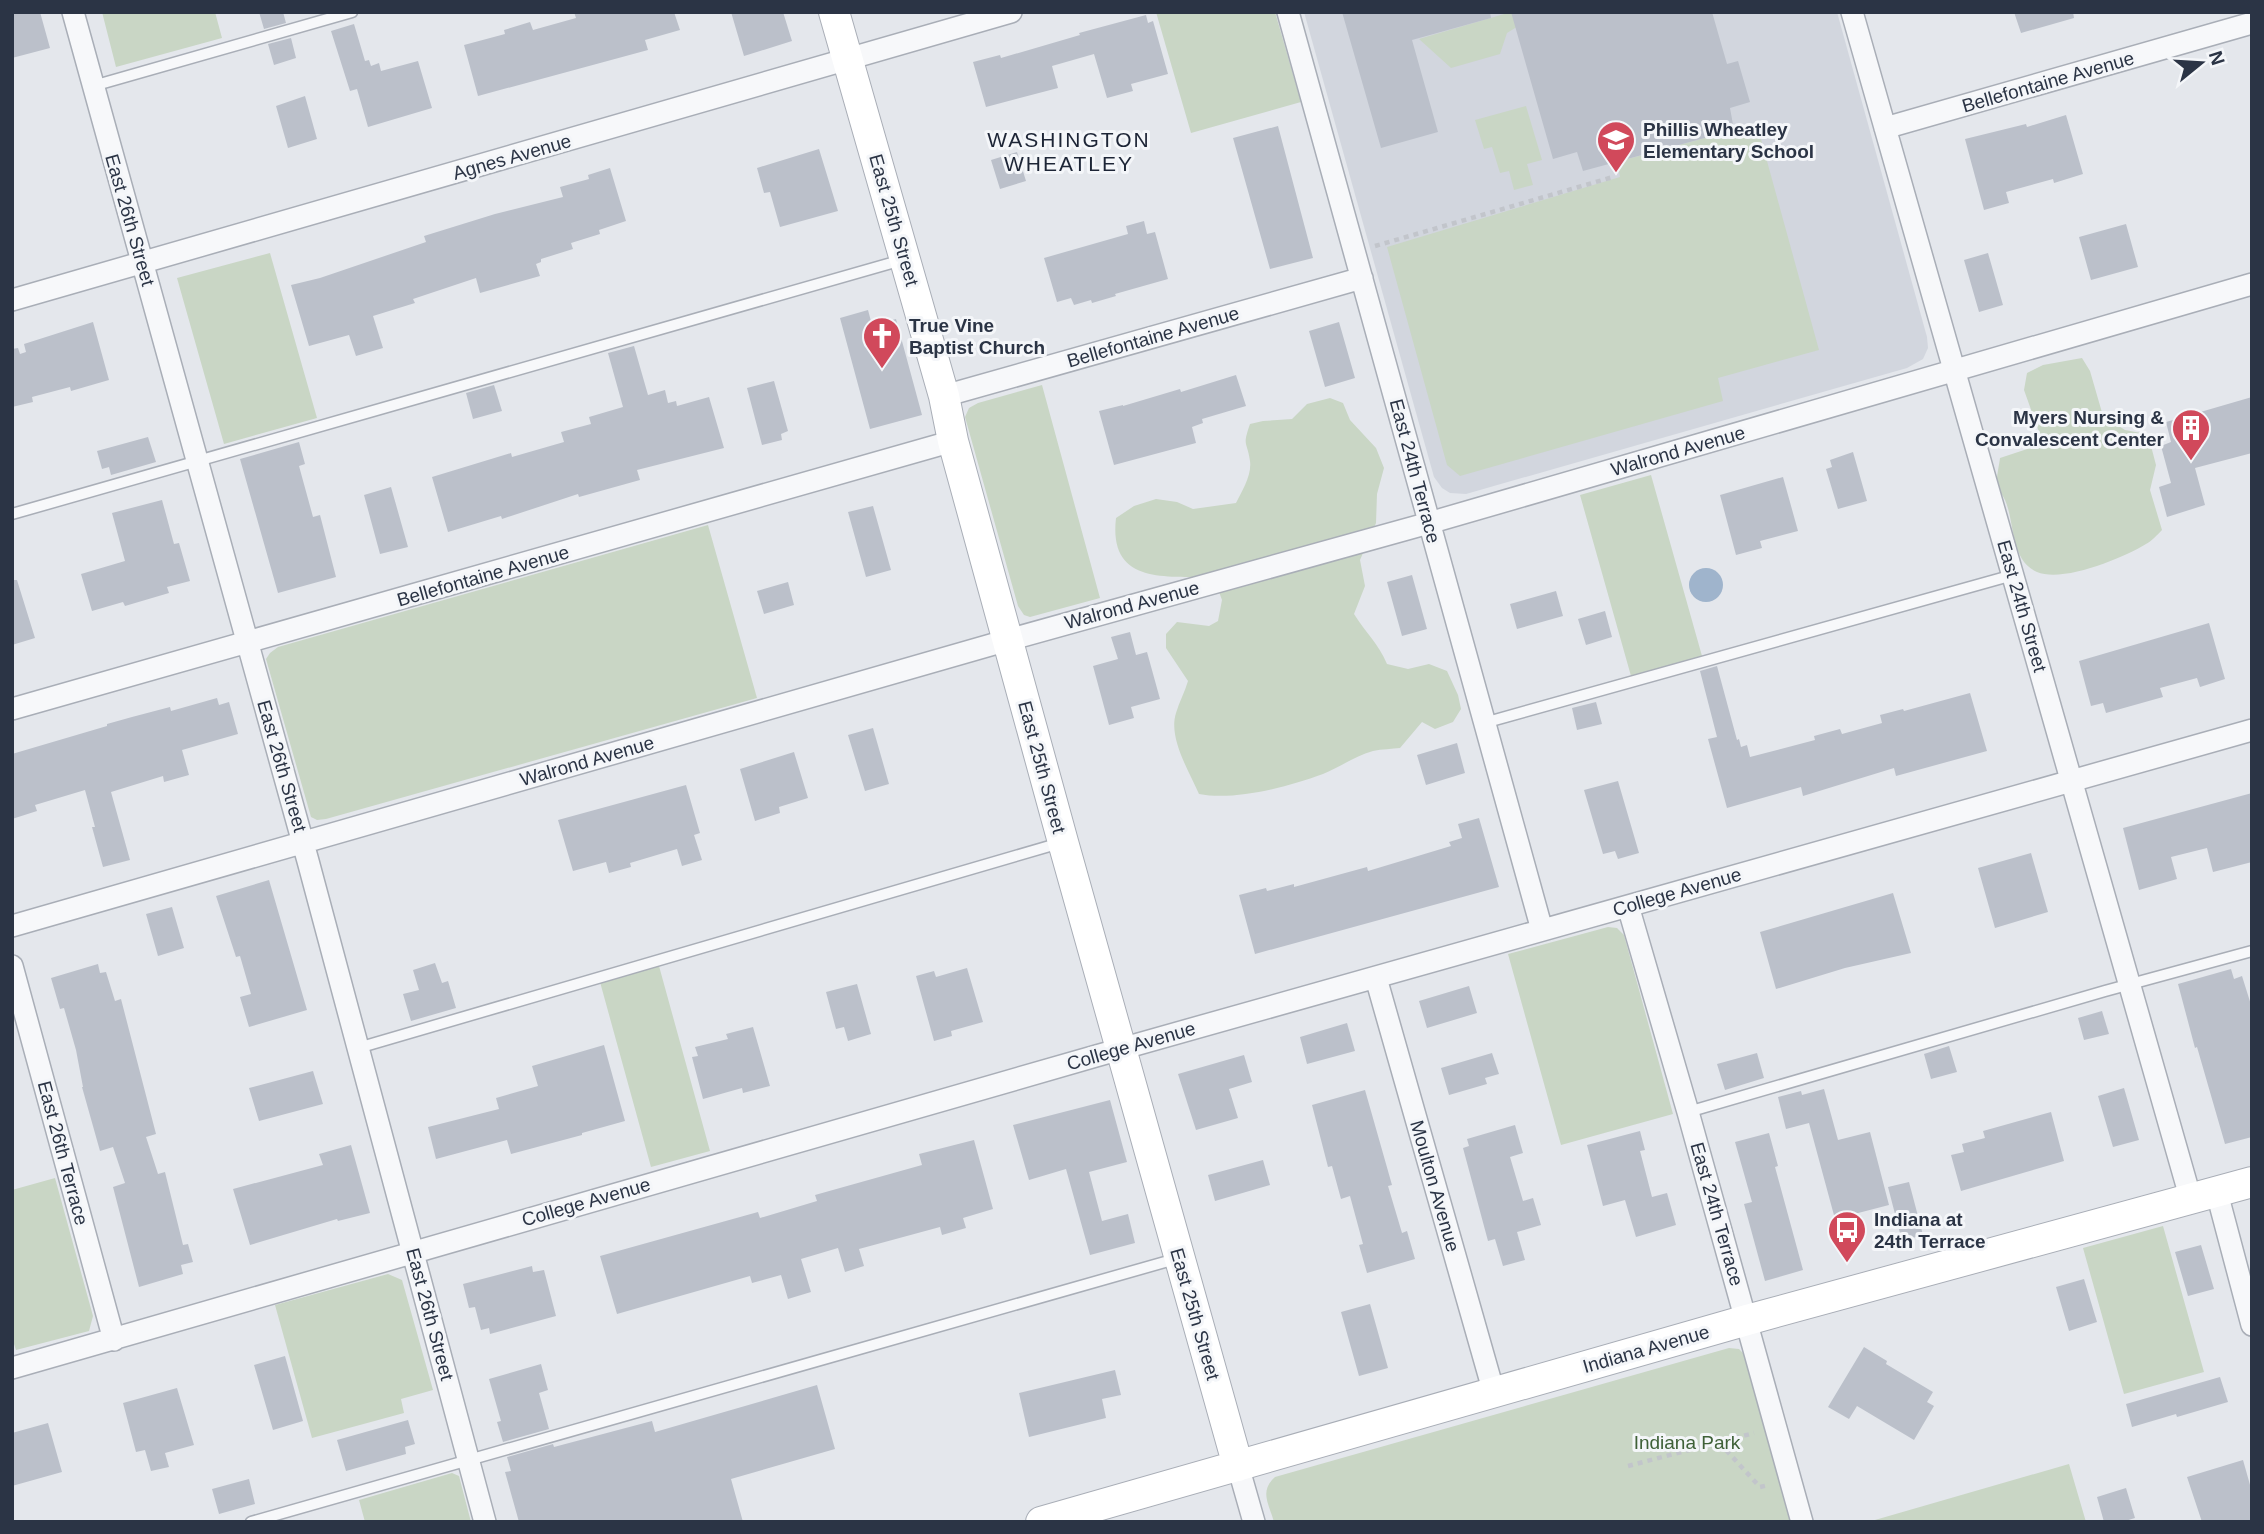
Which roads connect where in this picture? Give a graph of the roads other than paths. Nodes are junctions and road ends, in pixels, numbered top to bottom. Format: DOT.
graph roads {
  1 [pos="73,12"];
  2 [pos="352,12"];
  3 [pos="834,12"];
  4 [pos="1011,12"];
  5 [pos="1288,12"];
  6 [pos="1852,12"];
  7 [pos="2252,23"];
  8 [pos="848,61"];
  9 [pos="93,86"];
  10 [pos="1885,128"];
  11 [pos="905,259"];
  12 [pos="142,263"];
  13 [pos="1362,278"];
  14 [pos="2252,284"];
  15 [pos="12,300"];
  16 [pos="1954,370"];
  17 [pos="944,396"];
  18 [pos="953,441"];
  19 [pos="197,461"];
  20 [pos="12,514"];
  21 [pos="1429,523"];
  22 [pos="2013,575"];
  23 [pos="1008,640"];
  24 [pos="247,643"];
  25 [pos="12,709"];
  26 [pos="1484,723"];
  27 [pos="2252,730"];
  28 [pos="2072,782"];
  29 [pos="1063,842"];
  30 [pos="303,844"];
  31 [pos="1628,906"];
  32 [pos="12,926"];
  33 [pos="1542,930"];
  34 [pos="2252,951"];
  35 [pos="12,966"];
  36 [pos="1376,978"];
  37 [pos="2130,984"];
  38 [pos="358,1048"];
  39 [pos="1121,1049"];
  40 [pos="1688,1112"];
  41 [pos="2252,1182"];
  42 [pos="2204,1196"];
  43 [pos="413,1251"];
  44 [pos="1179,1258"];
  45 [pos="1747,1320"];
  46 [pos="2252,1325"];
  47 [pos="114,1340"];
  48 [pos="12,1368"];
  49 [pos="1494,1393"];
  50 [pos="469,1460"];
  51 [pos="1238,1466"];
  52 [pos="251,1522"];
  53 [pos="485,1522"];
  54 [pos="1041,1522"];
  55 [pos="1254,1522"];
  56 [pos="1802,1522"];
  1 -- 9 [label="street, East 26th Street"];
  2 -- 9 [label="lane"];
  3 -- 8 [label="street, East 25th Street"];
  4 -- 8 [label="street, Agnes Avenue"];
  5 -- 13 [label="street, East 24th Terrace"];
  6 -- 10 [label="street, East 24th Street"];
  7 -- 10 [label="street, Bellefontaine Avenue"];
  8 -- 11 [label="street, East 25th Street"];
  8 -- 12 [label="street, Agnes Avenue"];
  9 -- 12 [label="street, East 26th Street"];
  10 -- 16 [label="street, East 24th Street"];
  11 -- 17 [label="street, East 25th Street"];
  11 -- 19 [label="lane"];
  12 -- 15 [label="street, Agnes Avenue"];
  12 -- 19 [label="street, East 26th Street"];
  13 -- 17 [label="street, Bellefontaine Avenue"];
  13 -- 21 [label="street, East 24th Terrace"];
  14 -- 16 [label="street, Walrond Avenue"];
  16 -- 21 [label="street, Walrond Avenue"];
  16 -- 22 [label="street, East 24th Street"];
  17 -- 18 [label="street, East 25th Street"];
  18 -- 23 [label="street, East 25th Street"];
  18 -- 24 [label="street, Bellefontaine Avenue"];
  19 -- 20 [label="lane"];
  19 -- 24 [label="street, East 26th Street"];
  21 -- 23 [label="street, Walrond Avenue"];
  21 -- 26 [label="street, East 24th Terrace"];
  22 -- 26 [label="lane"];
  22 -- 28 [label="street, East 24th Street"];
  23 -- 29 [label="street, East 25th Street"];
  23 -- 30 [label="street, Walrond Avenue"];
  24 -- 25 [label="street, Bellefontaine Avenue"];
  24 -- 30 [label="street, East 26th Street"];
  26 -- 33 [label="street, East 24th Terrace"];
  27 -- 28 [label="street, College Avenue"];
  28 -- 31 [label="street, College Avenue"];
  28 -- 37 [label="street, East 24th Street"];
  29 -- 38 [label="lane"];
  29 -- 39 [label="street, East 25th Street"];
  30 -- 32 [label="street, Walrond Avenue"];
  30 -- 38 [label="street, East 26th Street"];
  31 -- 33 [label="street, College Avenue"];
  31 -- 40 [label="street, East 24th Terrace"];
  33 -- 36 [label="street, College Avenue"];
  34 -- 37 [label="lane"];
  35 -- 47 [label="street, East 26th Terrace"];
  36 -- 39 [label="street, College Avenue"];
  36 -- 49 [label="street, Moulton Avenue"];
  37 -- 40 [label="lane"];
  37 -- 42 [label="street, East 24th Street"];
  38 -- 43 [label="street, East 26th Street"];
  39 -- 43 [label="street, College Avenue"];
  39 -- 44 [label="street, East 25th Street"];
  40 -- 45 [label="street, East 24th Terrace"];
  41 -- 42 [label="street, Indiana Avenue"];
  42 -- 45 [label="street, Indiana Avenue"];
  42 -- 46 [label="street, East 24th Street"];
  43 -- 47 [label="street, College Avenue"];
  43 -- 50 [label="street, East 26th Street"];
  44 -- 50 [label="lane"];
  44 -- 51 [label="street, East 25th Street"];
  45 -- 49 [label="street, Indiana Avenue"];
  45 -- 56 [label="street, East 24th Terrace"];
  47 -- 48 [label="street, College Avenue"];
  49 -- 51 [label="street, Indiana Avenue"];
  50 -- 52 [label="lane"];
  50 -- 53 [label="street, East 26th Street"];
  51 -- 54 [label="street, Indiana Avenue"];
  51 -- 55 [label="street, East 25th Street"];
}
